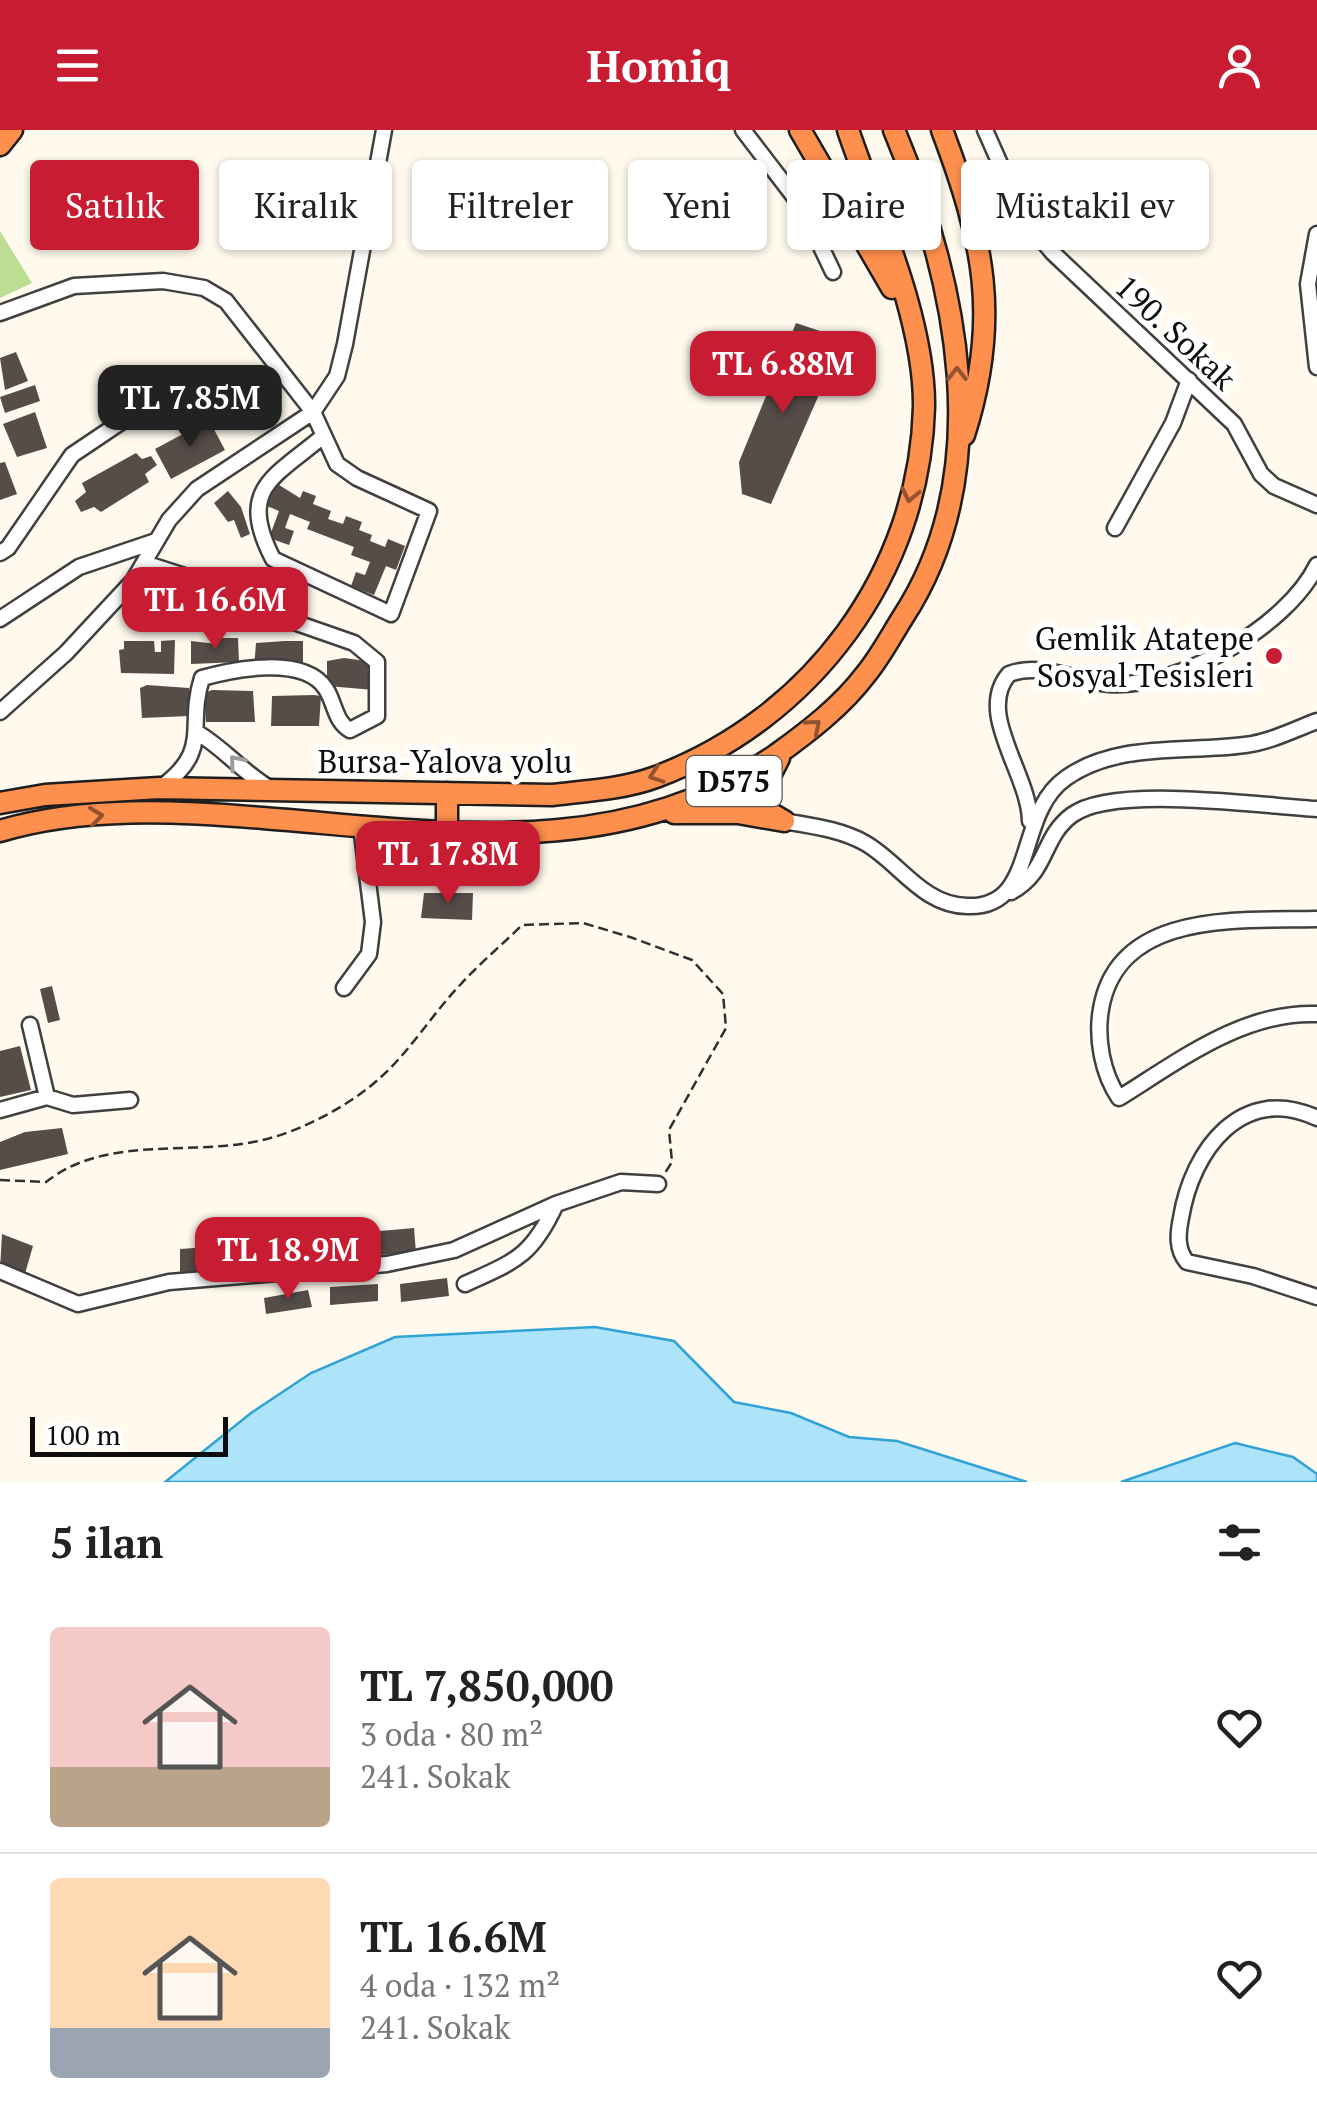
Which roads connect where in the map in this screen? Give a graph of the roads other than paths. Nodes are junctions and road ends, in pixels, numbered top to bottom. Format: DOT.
graph roads {
  1 [pos="12,130"];
  2 [pos="384,130"];
  3 [pos="743,130"];
  4 [pos="800,130"];
  5 [pos="848,130"];
  6 [pos="894,130"];
  7 [pos="942,130"];
  8 [pos="985,130"];
  9 [pos="0,145"];
  10 [pos="1317,234"];
  11 [pos="833,272"];
  12 [pos="1313,298"];
  13 [pos="0,313"];
  14 [pos="910,318"];
  15 [pos="1317,366"];
  16 [pos="282,373"];
  17 [pos="1189,380"];
  18 [pos="313,412"];
  19 [pos="322,437"];
  20 [pos="957,456"];
  21 [pos="1317,505"];
  22 [pos="1116,528"];
  23 [pos="156,542"];
  24 [pos="0,553"];
  25 [pos="144,564"];
  26 [pos="1317,565"];
  27 [pos="1302,592"];
  28 [pos="1317,604"];
  29 [pos="0,619"];
  30 [pos="0,712"];
  31 [pos="1317,721"];
  32 [pos="198,733"];
  33 [pos="785,748"];
  34 [pos="159,788"];
  35 [pos="274,790"];
  36 [pos="447,793"];
  37 [pos="0,804"];
  38 [pos="1317,809"];
  39 [pos="658,813"];
  40 [pos="784,820"];
  41 [pos="362,826"];
  42 [pos="0,831"];
  43 [pos="447,832"];
  44 [pos="1029,832"];
  45 [pos="1002,897"];
  46 [pos="1317,919"];
  47 [pos="344,988"];
  48 [pos="1317,1014"];
  49 [pos="30,1026"];
  50 [pos="47,1097"];
  51 [pos="130,1100"];
  52 [pos="0,1110"];
  53 [pos="1317,1118"];
  54 [pos="658,1184"];
  55 [pos="556,1204"];
  56 [pos="0,1272"];
  57 [pos="465,1284"];
  58 [pos="1317,1297"];
  1 -- 9 [label="highway"];
  2 -- 18 [label="street"];
  3 -- 11 [label="street"];
  4 -- 14 [label="highway"];
  5 -- 14 [label="highway, Bursa-Yalova yolu / D575"];
  20 -- 6 [label="highway, Bursa-Yalova yolu / D575, one-way"];
  7 -- 20 [label="highway"];
  8 -- 17 [label="street, 190. Sokak"];
  10 -- 12 [label="street"];
  12 -- 15 [label="street"];
  13 -- 16 [label="street"];
  14 -- 36 [label="highway, Bursa-Yalova yolu / D575, one-way"];
  16 -- 18 [label="street"];
  16 -- 24 [label="street"];
  17 -- 21 [label="street, 190. Sokak"];
  17 -- 22 [label="street"];
  18 -- 19 [label="street"];
  18 -- 23 [label="street"];
  19 -- 19 [label="street"];
  33 -- 20 [label="highway, Bursa-Yalova yolu / D575, one-way"];
  23 -- 25 [label="street"];
  23 -- 29 [label="street"];
  25 -- 30 [label="street"];
  25 -- 32 [label="street"];
  26 -- 27 [label="street"];
  27 -- 28 [label="street"];
  27 -- 44 [label="street"];
  31 -- 44 [label="street"];
  32 -- 34 [label="street"];
  35 -- 32 [label="street, one-way"];
  33 -- 39 [label="highway, Bursa-Yalova yolu / D575"];
  33 -- 40 [label="highway"];
  34 -- 35 [label="highway, Bursa-Yalova yolu / D575"];
  34 -- 37 [label="highway, Bursa-Yalova yolu / D575"];
  35 -- 36 [label="highway, Bursa-Yalova yolu / D575"];
  36 -- 43 [label="highway"];
  38 -- 45 [label="street"];
  39 -- 40 [label="highway"];
  39 -- 43 [label="highway, Bursa-Yalova yolu / D575"];
  40 -- 45 [label="street"];
  42 -- 41 [label="highway, Bursa-Yalova yolu / D575, one-way"];
  41 -- 43 [label="highway, Bursa-Yalova yolu / D575"];
  41 -- 47 [label="street"];
  44 -- 45 [label="street"];
  46 -- 48 [label="street"];
  49 -- 50 [label="street"];
  50 -- 51 [label="street"];
  50 -- 52 [label="street"];
  53 -- 58 [label="street"];
  54 -- 55 [label="street"];
  55 -- 56 [label="street"];
  55 -- 57 [label="street"];
}
